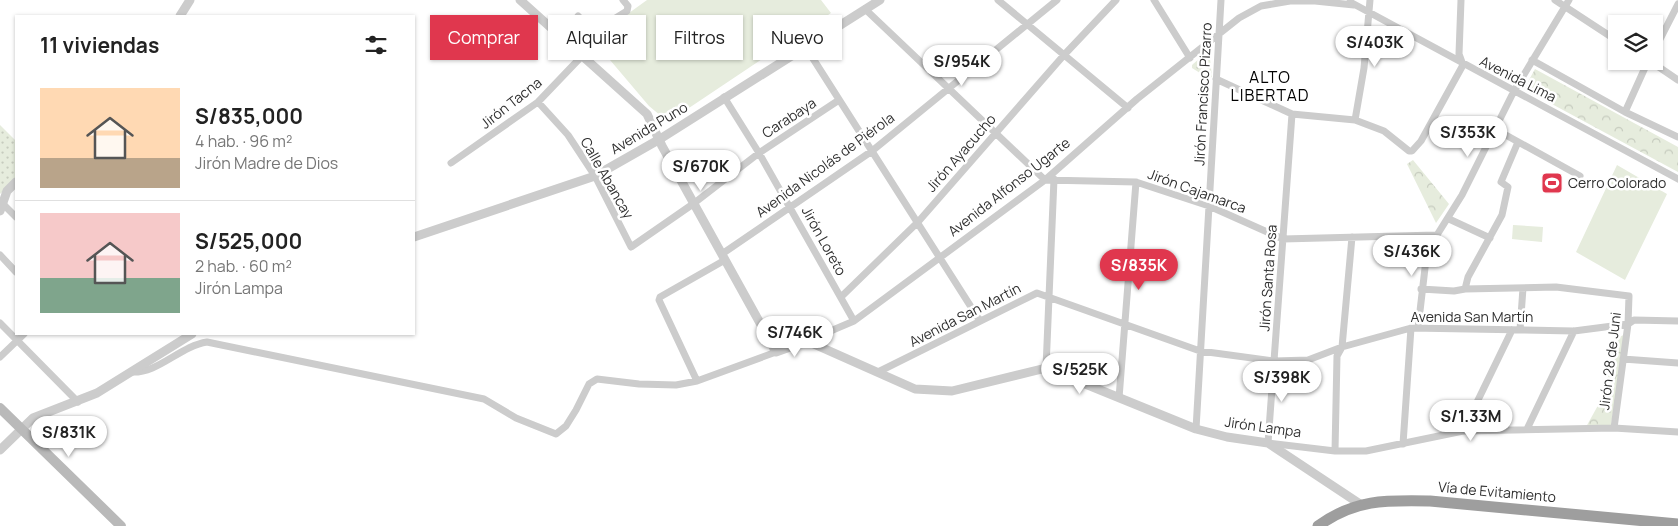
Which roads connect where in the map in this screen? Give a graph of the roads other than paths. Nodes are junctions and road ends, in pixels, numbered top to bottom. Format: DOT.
graph roads {
  1 [pos="190,0"];
  2 [pos="520,0"];
  3 [pos="624,0"];
  4 [pos="880,0"];
  5 [pos="998,0"];
  6 [pos="1057,0"];
  7 [pos="1116,0"];
  8 [pos="1154,0"];
  9 [pos="1220,0"];
  10 [pos="1347,0"];
  11 [pos="1370,0"];
  12 [pos="1461,0"];
  13 [pos="1555,0"];
  14 [pos="1567,3"];
  15 [pos="1678,4"];
  16 [pos="1354,5"];
  17 [pos="865,9"];
  18 [pos="1369,13"];
  19 [pos="181,15"];
  20 [pos="621,15"];
  21 [pos="842,23"];
  22 [pos="1027,24"];
  23 [pos="548,27"];
  24 [pos="1219,33"];
  25 [pos="1663,33"];
  26 [pos="1608,34"];
  27 [pos="1064,55"];
  28 [pos="1190,58"];
  29 [pos="578,60"];
  30 [pos="586,60"];
  31 [pos="783,60"];
  32 [pos="814,60"];
  33 [pos="1532,60"];
  34 [pos="1463,65"];
  35 [pos="1645,70"];
  36 [pos="1663,70"];
  37 [pos="1216,79"];
  38 [pos="1678,80"];
  39 [pos="948,88"];
  40 [pos="1514,91"];
  41 [pos="724,97"];
  42 [pos="839,100"];
  43 [pos="538,102"];
  44 [pos="1128,108"];
  45 [pos="1625,112"];
  46 [pos="1292,114"];
  47 [pos="1355,120"];
  48 [pos="1495,129"];
  49 [pos="995,133"];
  50 [pos="1678,136"];
  51 [pos="660,139"];
  52 [pos="1518,142"];
  53 [pos="872,150"];
  54 [pos="759,153"];
  55 [pos="451,164"];
  56 [pos="1054,172"];
  57 [pos="594,176"];
  58 [pos="1580,176"];
  59 [pos="1678,179"];
  60 [pos="1045,180"];
  61 [pos="1054,181"];
  62 [pos="1136,182"];
  63 [pos="15,183"];
  64 [pos="693,204"];
  65 [pos="1209,206"];
  66 [pos="1,207"];
  67 [pos="790,207"];
  68 [pos="15,215"];
  69 [pos="1449,219"];
  70 [pos="918,222"];
  71 [pos="1436,235"];
  72 [pos="415,237"];
  73 [pos="1352,237"];
  74 [pos="1283,238"];
  75 [pos="1490,238"];
  76 [pos="631,247"];
  77 [pos="0,255"];
  78 [pos="724,257"];
  79 [pos="941,258"];
  80 [pos="15,271"];
  81 [pos="1523,288"];
  82 [pos="1421,289"];
  83 [pos="1465,289"];
  84 [pos="841,297"];
  85 [pos="1049,297"];
  86 [pos="854,320"];
  87 [pos="980,321"];
  88 [pos="1678,321"];
  89 [pos="0,323"];
  90 [pos="1125,324"];
  91 [pos="1628,324"];
  92 [pos="1415,328"];
  93 [pos="1516,330"];
  94 [pos="1574,331"];
  95 [pos="23,335"];
  96 [pos="190,335"];
  97 [pos="17,340"];
  98 [pos="807,341"];
  99 [pos="1342,347"];
  100 [pos="1200,351"];
  101 [pos="776,352"];
  102 [pos="0,357"];
  103 [pos="1623,359"];
  104 [pos="1274,361"];
  105 [pos="1678,363"];
  106 [pos="1046,368"];
  107 [pos="130,372"];
  108 [pos="878,372"];
  109 [pos="696,381"];
  110 [pos="1119,398"];
  111 [pos="78,402"];
  112 [pos="0,408"];
  113 [pos="21,428"];
  114 [pos="1196,428"];
  115 [pos="1614,428"];
  116 [pos="1527,429"];
  117 [pos="1463,431"];
  118 [pos="1678,432"];
  119 [pos="1268,443"];
  120 [pos="1403,444"];
  121 [pos="0,450"];
  122 [pos="1335,451"];
  123 [pos="1360,504"];
  124 [pos="1678,524"];
  125 [pos="121,526"];
  126 [pos="1318,526"];
  1 -- 19 [label="street"];
  2 -- 23 [label="street"];
  3 -- 20 [label="street"];
  4 -- 17 [label="street, Avenida Puno"];
  5 -- 22 [label="street"];
  6 -- 22 [label="street, Avenida Nicolás de Piérola"];
  7 -- 27 [label="street, Jirón Ayacucho"];
  8 -- 28 [label="street"];
  9 -- 24 [label="street, Jirón Francisco Pizarro"];
  10 -- 16 [label="street, Avenida Lima"];
  11 -- 18 [label="street"];
  12 -- 34 [label="street"];
  13 -- 14 [label="street"];
  14 -- 26 [label="street"];
  14 -- 33 [label="street"];
  15 -- 25 [label="street"];
  16 -- 18 [label="street, Avenida Lima"];
  16 -- 24 [label="street, Avenida Alfonso Ugarte"];
  17 -- 21 [label="street, Avenida Puno"];
  17 -- 39 [label="street"];
  18 -- 34 [label="street, Avenida Lima"];
  18 -- 47 [label="street"];
  22 -- 27 [label="street"];
  22 -- 39 [label="street, Avenida Nicolás de Piérola"];
  24 -- 28 [label="street, Avenida Alfonso Ugarte"];
  24 -- 37 [label="street, Jirón Francisco Pizarro"];
  27 -- 44 [label="street"];
  27 -- 49 [label="street, Jirón Ayacucho"];
  28 -- 44 [label="street, Avenida Alfonso Ugarte"];
  29 -- 43 [label="street, Jirón Tacna"];
  30 -- 51 [label="street"];
  31 -- 41 [label="street, Avenida Puno"];
  32 -- 42 [label="street"];
  33 -- 40 [label="street"];
  33 -- 45 [label="street, Avenida Lima"];
  34 -- 40 [label="street, Avenida Lima"];
  34 -- 47 [label="street"];
  35 -- 45 [label="street"];
  36 -- 38 [label="street"];
  37 -- 46 [label="street"];
  37 -- 65 [label="street, Jirón Francisco Pizarro"];
  39 -- 49 [label="street"];
  39 -- 53 [label="street, Avenida Nicolás de Piérola"];
  40 -- 48 [label="street"];
  40 -- 59 [label="street, Avenida Lima"];
  41 -- 51 [label="street, Avenida Puno"];
  41 -- 54 [label="street, Jirón Loreto"];
  42 -- 53 [label="street"];
  42 -- 54 [label="street, Carabaya"];
  43 -- 55 [label="street, Jirón Tacna"];
  43 -- 57 [label="street, Calle Abancay"];
  44 -- 56 [label="street, Avenida Alfonso Ugarte"];
  45 -- 50 [label="street, Avenida Lima"];
  46 -- 47 [label="street"];
  46 -- 74 [label="street, Jirón Santa Rosa"];
  48 -- 52 [label="street"];
  48 -- 69 [label="street"];
  49 -- 60 [label="street"];
  49 -- 70 [label="street, Jirón Ayacucho"];
  51 -- 57 [label="street, Avenida Puno"];
  51 -- 64 [label="street"];
  52 -- 58 [label="street"];
  52 -- 75 [label="street"];
  53 -- 67 [label="street, Avenida Nicolás de Piérola"];
  53 -- 70 [label="street"];
  54 -- 64 [label="street, Carabaya"];
  54 -- 67 [label="street, Jirón Loreto"];
  56 -- 60 [label="street, Avenida Alfonso Ugarte"];
  56 -- 61 [label="street"];
  57 -- 72 [label="street, Avenida Puno"];
  57 -- 76 [label="street, Calle Abancay"];
  60 -- 61 [label="street, Jirón Cajamarca"];
  60 -- 79 [label="street, Avenida Alfonso Ugarte"];
  61 -- 62 [label="street, Jirón Cajamarca"];
  61 -- 85 [label="street"];
  62 -- 65 [label="street, Jirón Cajamarca"];
  62 -- 90 [label="street"];
  63 -- 66 [label="street"];
  64 -- 76 [label="street, Carabaya"];
  64 -- 78 [label="street"];
  65 -- 74 [label="street, Jirón Cajamarca"];
  65 -- 100 [label="street, Jirón Francisco Pizarro"];
  66 -- 68 [label="street"];
  67 -- 78 [label="street, Avenida Nicolás de Piérola"];
  67 -- 84 [label="street, Jirón Loreto"];
  69 -- 71 [label="street"];
  69 -- 75 [label="street"];
  70 -- 79 [label="street"];
  70 -- 84 [label="street, Jirón Ayacucho"];
  71 -- 73 [label="street, Jirón Cajamarca"];
  71 -- 82 [label="street"];
  73 -- 74 [label="street, Jirón Cajamarca"];
  73 -- 99 [label="street"];
  74 -- 104 [label="street, Jirón Santa Rosa"];
  75 -- 83 [label="street"];
  77 -- 80 [label="street"];
  78 -- 101 [label="street"];
  78 -- 109 [label="street, Avenida Nicolás de Piérola"];
  79 -- 86 [label="street, Avenida Alfonso Ugarte"];
  79 -- 87 [label="street"];
  81 -- 83 [label="street"];
  81 -- 91 [label="street, Jirón 28 de Juni"];
  81 -- 93 [label="street"];
  82 -- 83 [label="street"];
  82 -- 92 [label="street"];
  84 -- 86 [label="street, Jirón Loreto"];
  85 -- 87 [label="street, Avenida San Martín"];
  85 -- 90 [label="street, Avenida San Martín"];
  85 -- 106 [label="street"];
  86 -- 98 [label="street, Avenida Alfonso Ugarte"];
  87 -- 108 [label="street, Avenida San Martín"];
  88 -- 91 [label="street, Avenida San Martín"];
  89 -- 97 [label="street"];
  90 -- 100 [label="street, Avenida San Martín"];
  90 -- 110 [label="street"];
  91 -- 94 [label="street, Avenida San Martín"];
  91 -- 103 [label="street, Jirón 28 de Juni"];
  92 -- 93 [label="street, Avenida San Martín"];
  92 -- 99 [label="street, Avenida San Martín"];
  92 -- 120 [label="street"];
  93 -- 94 [label="street, Avenida San Martín"];
  93 -- 117 [label="street"];
  94 -- 116 [label="street"];
  95 -- 97 [label="street"];
  96 -- 107 [label="street"];
  97 -- 102 [label="street"];
  97 -- 111 [label="street"];
  98 -- 101 [label="street, Avenida Alfonso Ugarte"];
  98 -- 108 [label="street"];
  99 -- 104 [label="street, Avenida San Martín"];
  99 -- 122 [label="street"];
  100 -- 104 [label="street, Avenida San Martín"];
  100 -- 114 [label="street, Jirón Francisco Pizarro"];
  101 -- 109 [label="street, Avenida Alfonso Ugarte"];
  103 -- 105 [label="street"];
  103 -- 115 [label="street, Jirón 28 de Juni"];
  104 -- 119 [label="street, Jirón Santa Rosa"];
  106 -- 108 [label="street"];
  106 -- 110 [label="street, Jirón Lampa"];
  107 -- 109 [label="street, Avenida Alfonso Ugarte"];
  107 -- 111 [label="street"];
  110 -- 114 [label="street, Jirón Lampa"];
  111 -- 113 [label="street"];
  112 -- 113 [label="main road"];
  113 -- 121 [label="street"];
  113 -- 125 [label="main road"];
  114 -- 119 [label="street, Jirón Lampa"];
  115 -- 116 [label="street, Jirón Lampa"];
  115 -- 118 [label="street, Jirón Lampa"];
  116 -- 117 [label="street, Jirón Lampa"];
  117 -- 120 [label="street, Jirón Lampa"];
  119 -- 122 [label="street, Jirón Lampa"];
  119 -- 123 [label="street"];
  120 -- 122 [label="street, Jirón Lampa"];
  123 -- 124 [label="highway, Vía de Evitamiento"];
  123 -- 126 [label="highway, Vía de Evitamiento"];
}
